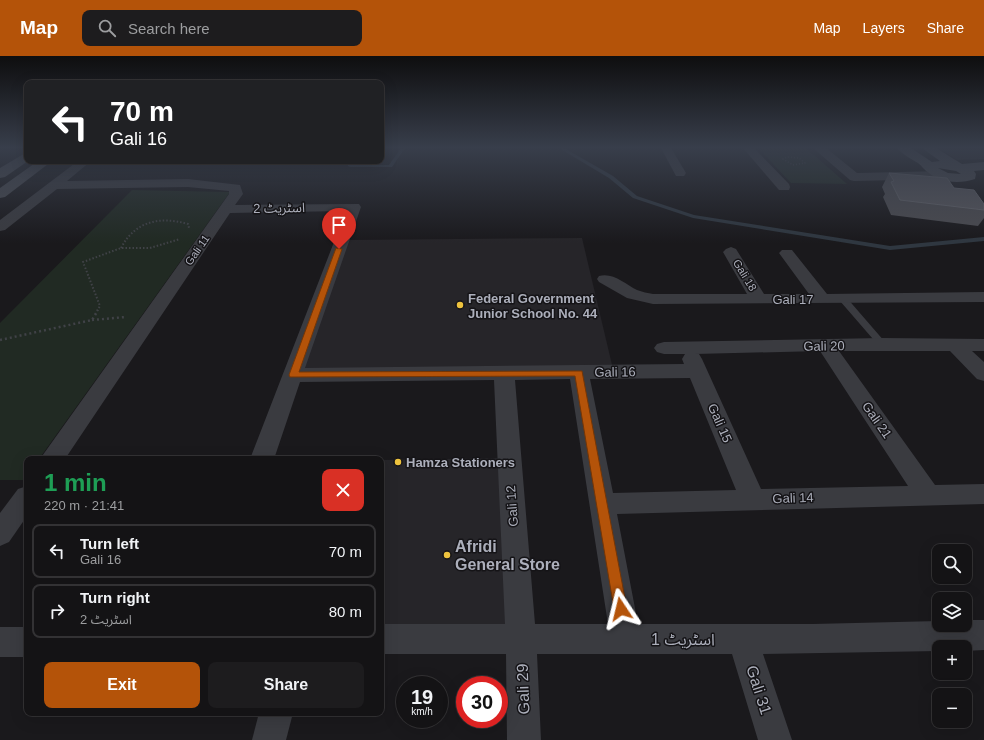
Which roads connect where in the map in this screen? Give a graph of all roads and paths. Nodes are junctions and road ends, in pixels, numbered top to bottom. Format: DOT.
graph roads {
  1 [pos="20,180"];
  2 [pos="60,180"];
  3 [pos="777,180"];
  4 [pos="55,184"];
  5 [pos="784,187"];
  6 [pos="0,194"];
  7 [pos="225,210"];
  8 [pos="0,227"];
  9 [pos="187,233"];
  10 [pos="185,237"];
  11 [pos="121,248"];
  12 [pos="731,252"];
  13 [pos="787,253"];
  14 [pos="605,279"];
  15 [pos="984,297"];
  16 [pos="759,299"];
  17 [pos="822,299"];
  18 [pos="843,299"];
  19 [pos="152,314"];
  20 [pos="92,320"];
  21 [pos="0,340"];
  22 [pos="882,344"];
  23 [pos="984,345"];
  24 [pos="826,346"];
  25 [pos="956,346"];
  26 [pos="686,347"];
  27 [pos="664,348"];
  28 [pos="697,371"];
  29 [pos="504,373"];
  30 [pos="579,373"];
  31 [pos="984,374"];
  32 [pos="294,375"];
  33 [pos="54,456"];
  34 [pos="263,456"];
  35 [pos="984,494"];
  36 [pos="928,495"];
  37 [pos="24,500"];
  38 [pos="753,500"];
  39 [pos="602,504"];
  40 [pos="0,534"];
  41 [pos="984,635"];
  42 [pos="521,638"];
  43 [pos="384,639"];
  44 [pos="626,639"];
  45 [pos="743,640"];
  46 [pos="0,642"];
  47 [pos="24,642"];
  48 [pos="275,716"];
  49 [pos="269,740"];
  50 [pos="524,740"];
  51 [pos="775,740"];
  1 -- 6 [label="street"];
  2 -- 4 [label="street"];
  3 -- 5 [label="street"];
  4 -- 7 [label="street, Gali 11"];
  4 -- 8 [label="street"];
  7 -- 19 [label="street, Gali 11"];
  7 -- 32 [label="street, اسٹریٹ 2"];
  9 -- 11 [label="path"];
  10 -- 11 [label="path"];
  11 -- 20 [label="path"];
  12 -- 16 [label="street, Gali 18"];
  13 -- 17 [label="street"];
  14 -- 16 [label="street, Gali 17"];
  15 -- 18 [label="street, Gali 17"];
  16 -- 17 [label="street, Gali 17"];
  17 -- 18 [label="street, Gali 17"];
  18 -- 22 [label="lane"];
  19 -- 20 [label="path"];
  19 -- 33 [label="street, Gali 11"];
  20 -- 21 [label="path"];
  22 -- 24 [label="street, Gali 20"];
  22 -- 25 [label="street, Gali 20"];
  23 -- 25 [label="street, Gali 20"];
  24 -- 26 [label="street, Gali 20"];
  24 -- 36 [label="street, Gali 21"];
  25 -- 31 [label="street"];
  26 -- 27 [label="street, Gali 20"];
  26 -- 28 [label="street, Gali 15"];
  28 -- 30 [label="street, Gali 16"];
  28 -- 38 [label="street, Gali 15"];
  29 -- 30 [label="street, Gali 16"];
  29 -- 32 [label="street, Gali 16"];
  29 -- 42 [label="street, Gali 12"];
  30 -- 39 [label="street"];
  32 -- 34 [label="street, اسٹریٹ 2"];
  35 -- 36 [label="street, Gali 14"];
  36 -- 38 [label="street, Gali 14"];
  37 -- 40 [label="street"];
  38 -- 39 [label="street, Gali 14"];
  39 -- 44 [label="street"];
  41 -- 45 [label="street, اسٹریٹ 1"];
  42 -- 43 [label="street, اسٹریٹ 1"];
  42 -- 44 [label="street, اسٹریٹ 1"];
  42 -- 50 [label="street, Gali 29"];
  44 -- 45 [label="street, اسٹریٹ 1"];
  45 -- 51 [label="street, Gali 31"];
  46 -- 47 [label="street"];
  48 -- 49 [label="street"];
}
